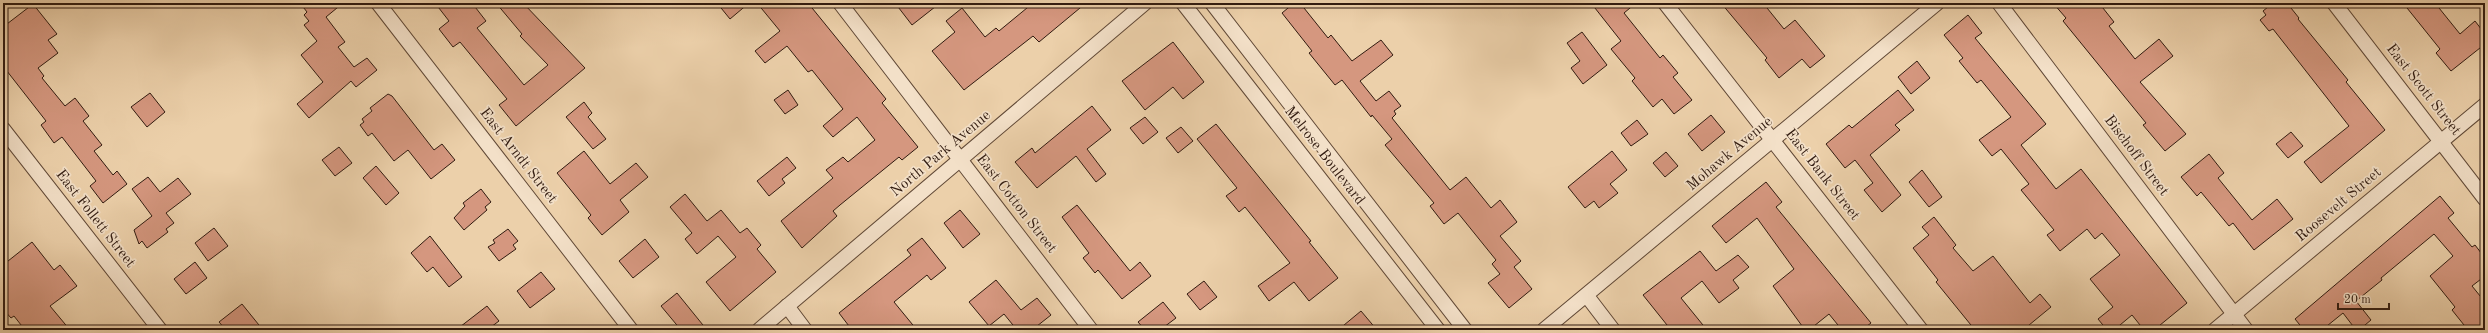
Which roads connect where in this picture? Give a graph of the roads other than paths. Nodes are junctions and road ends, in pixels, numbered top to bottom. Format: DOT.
graph roads {
  1 [pos="378,3"];
  2 [pos="840,3"];
  3 [pos="1145,3"];
  4 [pos="1182,3"];
  5 [pos="1212,3"];
  6 [pos="1665,3"];
  7 [pos="1938,3"];
  8 [pos="1999,3"];
  9 [pos="2334,3"];
  10 [pos="2485,105"];
  11 [pos="3,129"];
  12 [pos="1773,140"];
  13 [pos="2441,142"];
  14 [pos="960,160"];
  15 [pos="2485,199"];
  16 [pos="1587,296"];
  17 [pos="787,306"];
  18 [pos="2234,314"];
  19 [pos="160,330"];
  20 [pos="631,330"];
  21 [pos="759,330"];
  22 [pos="805,330"];
  23 [pos="1091,330"];
  24 [pos="1438,330"];
  25 [pos="1465,330"];
  26 [pos="1544,330"];
  27 [pos="1613,330"];
  28 [pos="1921,330"];
  29 [pos="2215,330"];
  30 [pos="2246,330"];
  1 -- 20 [label="street, East Arndt Street"];
  2 -- 14 [label="street, East Cotton Street"];
  3 -- 14 [label="street, North Park Avenue"];
  4 -- 24 [label="street, Melrose Boulevard"];
  5 -- 25 [label="street, Melrose Boulevard"];
  6 -- 12 [label="street, East Bank Street"];
  7 -- 12 [label="street, Mohawk Avenue"];
  8 -- 18 [label="street, Bischoff Street"];
  9 -- 13 [label="street, East Scott Street"];
  10 -- 13 [label="street, Roosevelt Street"];
  11 -- 19 [label="street, East Follett Street"];
  12 -- 16 [label="street, Mohawk Avenue"];
  12 -- 28 [label="street, East Bank Street"];
  13 -- 15 [label="street, East Scott Street"];
  13 -- 18 [label="street, Roosevelt Street"];
  14 -- 17 [label="street, North Park Avenue"];
  14 -- 23 [label="street, East Cotton Street"];
  16 -- 26 [label="street, Mohawk Avenue"];
  16 -- 27 [label="street"];
  17 -- 21 [label="street, North Park Avenue"];
  17 -- 22 [label="street"];
  18 -- 29 [label="street, Roosevelt Street"];
  18 -- 30 [label="street, Bischoff Street"];
}
